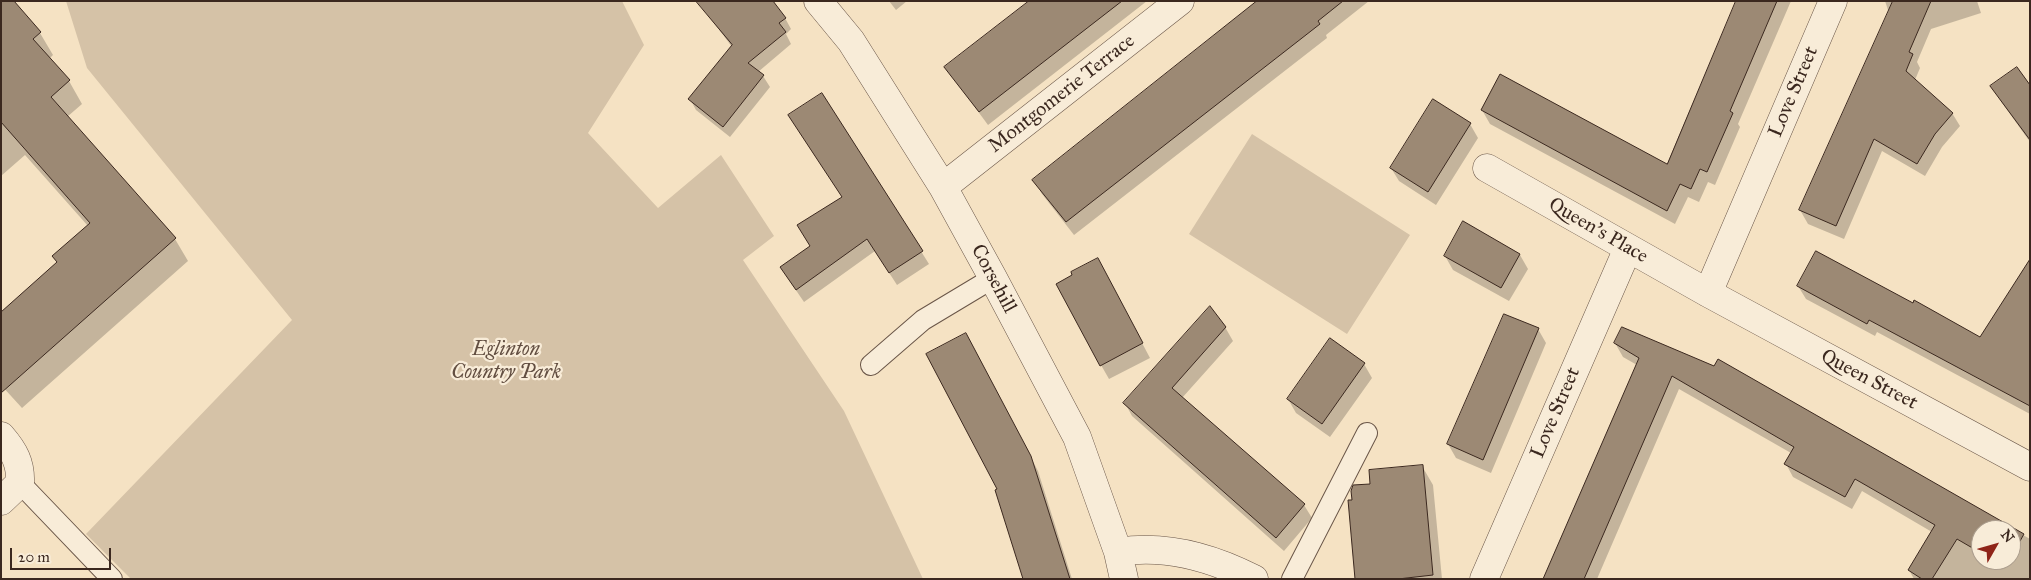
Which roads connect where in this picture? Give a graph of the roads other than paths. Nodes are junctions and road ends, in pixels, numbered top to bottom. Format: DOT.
graph roads {
  1 [pos="818,1"];
  2 [pos="1180,1"];
  3 [pos="1833,1"];
  4 [pos="1487,168"];
  5 [pos="943,187"];
  6 [pos="1628,248"];
  7 [pos="993,278"];
  8 [pos="1708,294"];
  9 [pos="871,365"];
  10 [pos="1367,433"];
  11 [pos="1,436"];
  12 [pos="2030,467"];
  13 [pos="11,492"];
  14 [pos="1118,552"];
  15 [pos="112,579"];
  16 [pos="1124,579"];
  17 [pos="1254,579"];
  18 [pos="1292,579"];
  19 [pos="1484,579"];
  1 -- 5 [label="street, Corsehill"];
  2 -- 5 [label="street, Montgomerie Terrace"];
  3 -- 8 [label="street, Love Street"];
  4 -- 6 [label="street, Queen's Place"];
  5 -- 7 [label="street, Corsehill"];
  6 -- 8 [label="street, Queen's Place"];
  6 -- 19 [label="street, Love Street"];
  7 -- 9 [label="lane"];
  7 -- 14 [label="street, Corsehill"];
  8 -- 12 [label="street, Queen Street"];
  10 -- 18 [label="lane"];
  11 -- 13 [label="street"];
  13 -- 15 [label="lane"];
  14 -- 16 [label="street, Corsehill"];
  14 -- 17 [label="street"];
}
